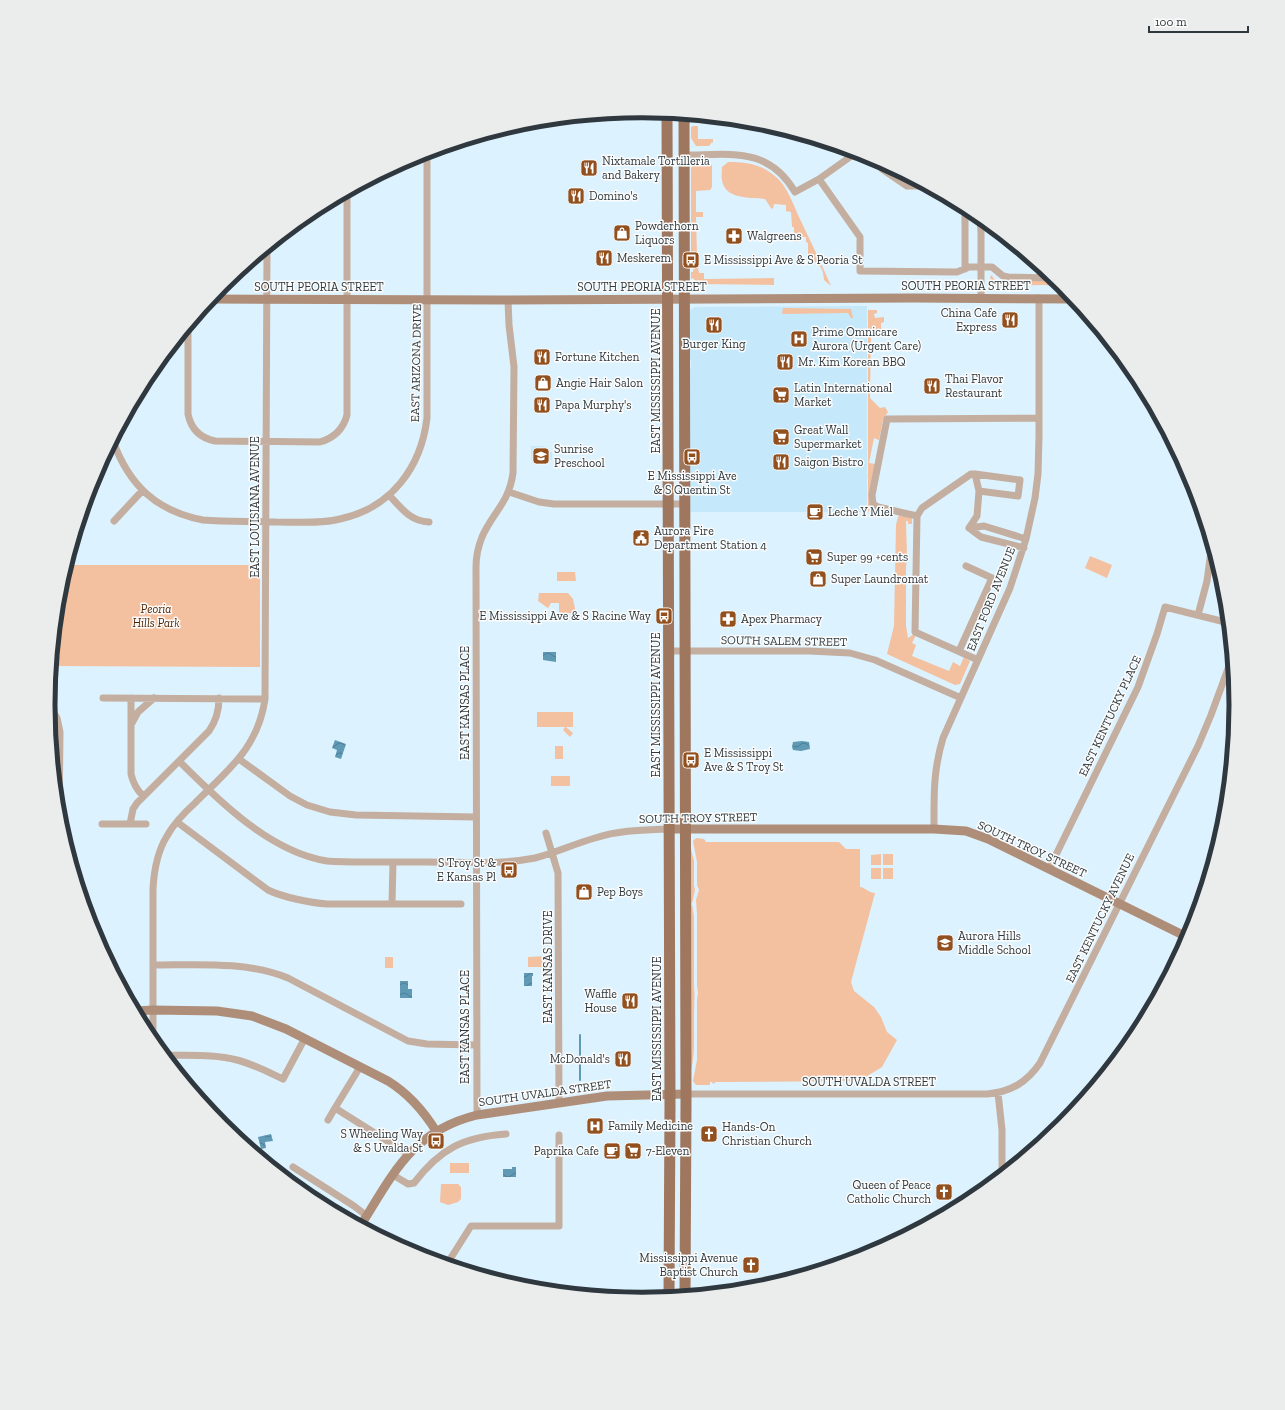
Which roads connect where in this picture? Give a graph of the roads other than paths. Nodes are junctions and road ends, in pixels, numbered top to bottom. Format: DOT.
graph roads {
  1 [pos="667,119"];
  2 [pos="672,119"];
  3 [pos="684,119"];
  4 [pos="684,155"];
  5 [pos="851,156"];
  6 [pos="427,159"];
  7 [pos="882,169"];
  8 [pos="819,179"];
  9 [pos="917,186"];
  10 [pos="347,197"];
  11 [pos="965,216"];
  12 [pos="981,226"];
  13 [pos="267,253"];
  14 [pos="982,267"];
  15 [pos="965,269"];
  16 [pos="1046,278"];
  17 [pos="982,298"];
  18 [pos="1039,298"];
  19 [pos="219,299"];
  20 [pos="267,299"];
  21 [pos="669,299"];
  22 [pos="685,299"];
  23 [pos="1066,299"];
  24 [pos="347,300"];
  25 [pos="428,300"];
  26 [pos="508,300"];
  27 [pos="188,333"];
  28 [pos="1039,418"];
  29 [pos="267,441"];
  30 [pos="116,446"];
  31 [pos="975,474"];
  32 [pos="142,491"];
  33 [pos="979,491"];
  34 [pos="509,492"];
  35 [pos="389,495"];
  36 [pos="669,504"];
  37 [pos="685,504"];
  38 [pos="917,516"];
  39 [pos="114,521"];
  40 [pos="266,522"];
  41 [pos="429,522"];
  42 [pos="969,528"];
  43 [pos="1026,539"];
  44 [pos="1024,548"];
  45 [pos="1210,554"];
  46 [pos="966,566"];
  47 [pos="1198,615"];
  48 [pos="1224,621"];
  49 [pos="669,651"];
  50 [pos="686,651"];
  51 [pos="959,651"];
  52 [pos="978,660"];
  53 [pos="1229,667"];
  54 [pos="103,698"];
  55 [pos="131,698"];
  56 [pos="154,698"];
  57 [pos="219,698"];
  58 [pos="961,698"];
  59 [pos="266,699"];
  60 [pos="55,716"];
  61 [pos="131,725"];
  62 [pos="56,744"];
  63 [pos="60,744"];
  64 [pos="239,759"];
  65 [pos="179,761"];
  66 [pos="60,778"];
  67 [pos="208,790"];
  68 [pos="143,796"];
  69 [pos="476,817"];
  70 [pos="177,822"];
  71 [pos="102,824"];
  72 [pos="130,824"];
  73 [pos="146,824"];
  74 [pos="670,829"];
  75 [pos="686,829"];
  76 [pos="934,829"];
  77 [pos="546,833"];
  78 [pos="553,853"];
  79 [pos="393,862"];
  80 [pos="476,862"];
  81 [pos="1049,869"];
  82 [pos="392,903"];
  83 [pos="461,904"];
  84 [pos="1119,904"];
  85 [pos="1183,935"];
  86 [pos="153,964"];
  87 [pos="153,1010"];
  88 [pos="141,1011"];
  89 [pos="153,1029"];
  90 [pos="305,1038"];
  91 [pos="476,1045"];
  92 [pos="171,1056"];
  93 [pos="360,1067"];
  94 [pos="998,1093"];
  95 [pos="670,1094"];
  96 [pos="686,1094"];
  97 [pos="559,1103"];
  98 [pos="335,1108"];
  99 [pos="477,1115"];
  100 [pos="328,1120"];
  101 [pos="436,1131"];
  102 [pos="506,1134"];
  103 [pos="559,1135"];
  104 [pos="408,1154"];
  105 [pos="294,1167"];
  106 [pos="1002,1169"];
  107 [pos="393,1175"];
  108 [pos="367,1216"];
  109 [pos="363,1222"];
  110 [pos="450,1259"];
  111 [pos="669,1291"];
  112 [pos="685,1291"];
  1 -- 21 [label="main road, EAST MISSISSIPPI AVENUE"];
  2 -- 4 [label="main road"];
  3 -- 4 [label="main road"];
  4 -- 8 [label="street"];
  4 -- 22 [label="main road"];
  5 -- 8 [label="street"];
  6 -- 25 [label="street, EAST ARIZONA DRIVE"];
  7 -- 9 [label="street"];
  8 -- 15 [label="street"];
  10 -- 24 [label="street"];
  11 -- 15 [label="street"];
  12 -- 14 [label="street"];
  13 -- 20 [label="street, EAST LOUISIANA AVENUE"];
  14 -- 15 [label="street"];
  14 -- 16 [label="street"];
  14 -- 17 [label="street"];
  17 -- 18 [label="street, SOUTH PEORIA STREET"];
  17 -- 22 [label="street, SOUTH PEORIA STREET"];
  18 -- 23 [label="street, SOUTH PEORIA STREET"];
  18 -- 28 [label="street, EAST FORD AVENUE"];
  19 -- 20 [label="street, SOUTH PEORIA STREET"];
  20 -- 24 [label="street, SOUTH PEORIA STREET"];
  20 -- 29 [label="street, EAST LOUISIANA AVENUE"];
  21 -- 22 [label="street, SOUTH PEORIA STREET"];
  21 -- 26 [label="street, SOUTH PEORIA STREET"];
  21 -- 36 [label="main road, EAST MISSISSIPPI AVENUE"];
  22 -- 37 [label="main road"];
  24 -- 25 [label="street, SOUTH PEORIA STREET"];
  24 -- 29 [label="street"];
  25 -- 26 [label="street, SOUTH PEORIA STREET"];
  25 -- 35 [label="street, EAST ARIZONA DRIVE"];
  26 -- 34 [label="street, EAST KANSAS PLACE"];
  27 -- 29 [label="street"];
  28 -- 38 [label="street"];
  28 -- 43 [label="street, EAST FORD AVENUE"];
  29 -- 40 [label="street, EAST LOUISIANA AVENUE"];
  30 -- 32 [label="street, EAST ARIZONA DRIVE"];
  31 -- 33 [label="street"];
  31 -- 33 [label="street"];
  31 -- 38 [label="street"];
  32 -- 39 [label="street"];
  32 -- 40 [label="street, EAST ARIZONA DRIVE"];
  33 -- 42 [label="street"];
  34 -- 36 [label="street"];
  34 -- 69 [label="street, EAST KANSAS PLACE"];
  35 -- 40 [label="street, EAST ARIZONA DRIVE"];
  35 -- 41 [label="street"];
  36 -- 37 [label="street"];
  36 -- 49 [label="main road, EAST MISSISSIPPI AVENUE"];
  37 -- 50 [label="main road"];
  38 -- 51 [label="street"];
  40 -- 59 [label="street, EAST LOUISIANA AVENUE"];
  42 -- 43 [label="street"];
  42 -- 44 [label="street"];
  43 -- 44 [label="street, EAST FORD AVENUE"];
  44 -- 52 [label="street, EAST FORD AVENUE"];
  45 -- 47 [label="street"];
  46 -- 51 [label="street"];
  47 -- 48 [label="street, EAST KENTUCKY PLACE"];
  47 -- 81 [label="street, EAST KENTUCKY PLACE"];
  49 -- 50 [label="street, SOUTH SALEM STREET"];
  49 -- 74 [label="main road, EAST MISSISSIPPI AVENUE"];
  50 -- 58 [label="street, SOUTH SALEM STREET"];
  50 -- 75 [label="main road"];
  51 -- 52 [label="street"];
  52 -- 58 [label="street, EAST FORD AVENUE"];
  53 -- 84 [label="street, EAST KENTUCKY AVENUE"];
  54 -- 55 [label="street"];
  55 -- 56 [label="street"];
  55 -- 61 [label="street"];
  56 -- 57 [label="street"];
  56 -- 61 [label="street"];
  57 -- 59 [label="street"];
  57 -- 65 [label="street"];
  58 -- 76 [label="street, EAST FORD AVENUE"];
  59 -- 64 [label="street, EAST LOUISIANA AVENUE"];
  60 -- 63 [label="street"];
  61 -- 68 [label="street"];
  62 -- 63 [label="street"];
  63 -- 66 [label="street"];
  64 -- 67 [label="street, EAST LOUISIANA AVENUE"];
  64 -- 69 [label="street"];
  65 -- 67 [label="street, SOUTH TROY STREET"];
  65 -- 68 [label="street"];
  67 -- 70 [label="street, EAST LOUISIANA AVENUE"];
  67 -- 79 [label="street, SOUTH TROY STREET"];
  68 -- 72 [label="street"];
  69 -- 80 [label="street, EAST KANSAS PLACE"];
  70 -- 82 [label="street"];
  70 -- 86 [label="street, EAST LOUISIANA AVENUE"];
  71 -- 72 [label="street"];
  72 -- 73 [label="street"];
  74 -- 75 [label="street, SOUTH TROY STREET"];
  74 -- 78 [label="street, SOUTH TROY STREET"];
  74 -- 95 [label="main road, EAST MISSISSIPPI AVENUE"];
  75 -- 76 [label="street, SOUTH TROY STREET"];
  75 -- 96 [label="main road"];
  76 -- 81 [label="street, SOUTH TROY STREET"];
  77 -- 78 [label="street, EAST KANSAS DRIVE"];
  78 -- 80 [label="street, SOUTH TROY STREET"];
  78 -- 97 [label="street, EAST KANSAS DRIVE"];
  79 -- 80 [label="street, SOUTH TROY STREET"];
  79 -- 82 [label="street"];
  80 -- 91 [label="street, EAST KANSAS PLACE"];
  81 -- 84 [label="street, SOUTH TROY STREET"];
  82 -- 83 [label="street"];
  84 -- 85 [label="street, SOUTH TROY STREET"];
  84 -- 94 [label="street, EAST KENTUCKY AVENUE"];
  86 -- 87 [label="street, EAST LOUISIANA AVENUE"];
  86 -- 91 [label="street"];
  87 -- 88 [label="street"];
  87 -- 89 [label="street, EAST LOUISIANA AVENUE"];
  87 -- 90 [label="street"];
  90 -- 92 [label="street"];
  90 -- 93 [label="street"];
  91 -- 99 [label="street, EAST KANSAS PLACE"];
  93 -- 98 [label="street"];
  93 -- 101 [label="street"];
  94 -- 96 [label="street, SOUTH UVALDA STREET"];
  94 -- 106 [label="street"];
  95 -- 96 [label="street, SOUTH UVALDA STREET"];
  95 -- 97 [label="street, SOUTH UVALDA STREET"];
  95 -- 111 [label="main road, EAST MISSISSIPPI AVENUE"];
  96 -- 112 [label="main road"];
  97 -- 99 [label="street, SOUTH UVALDA STREET"];
  98 -- 100 [label="street"];
  98 -- 104 [label="street"];
  99 -- 101 [label="street, SOUTH UVALDA STREET"];
  101 -- 104 [label="street, SOUTH UVALDA STREET"];
  102 -- 107 [label="street"];
  103 -- 110 [label="street"];
  104 -- 107 [label="street, SOUTH UVALDA STREET"];
  105 -- 108 [label="street"];
  107 -- 108 [label="street, SOUTH UVALDA STREET"];
  108 -- 109 [label="street, SOUTH UVALDA STREET"];
}
